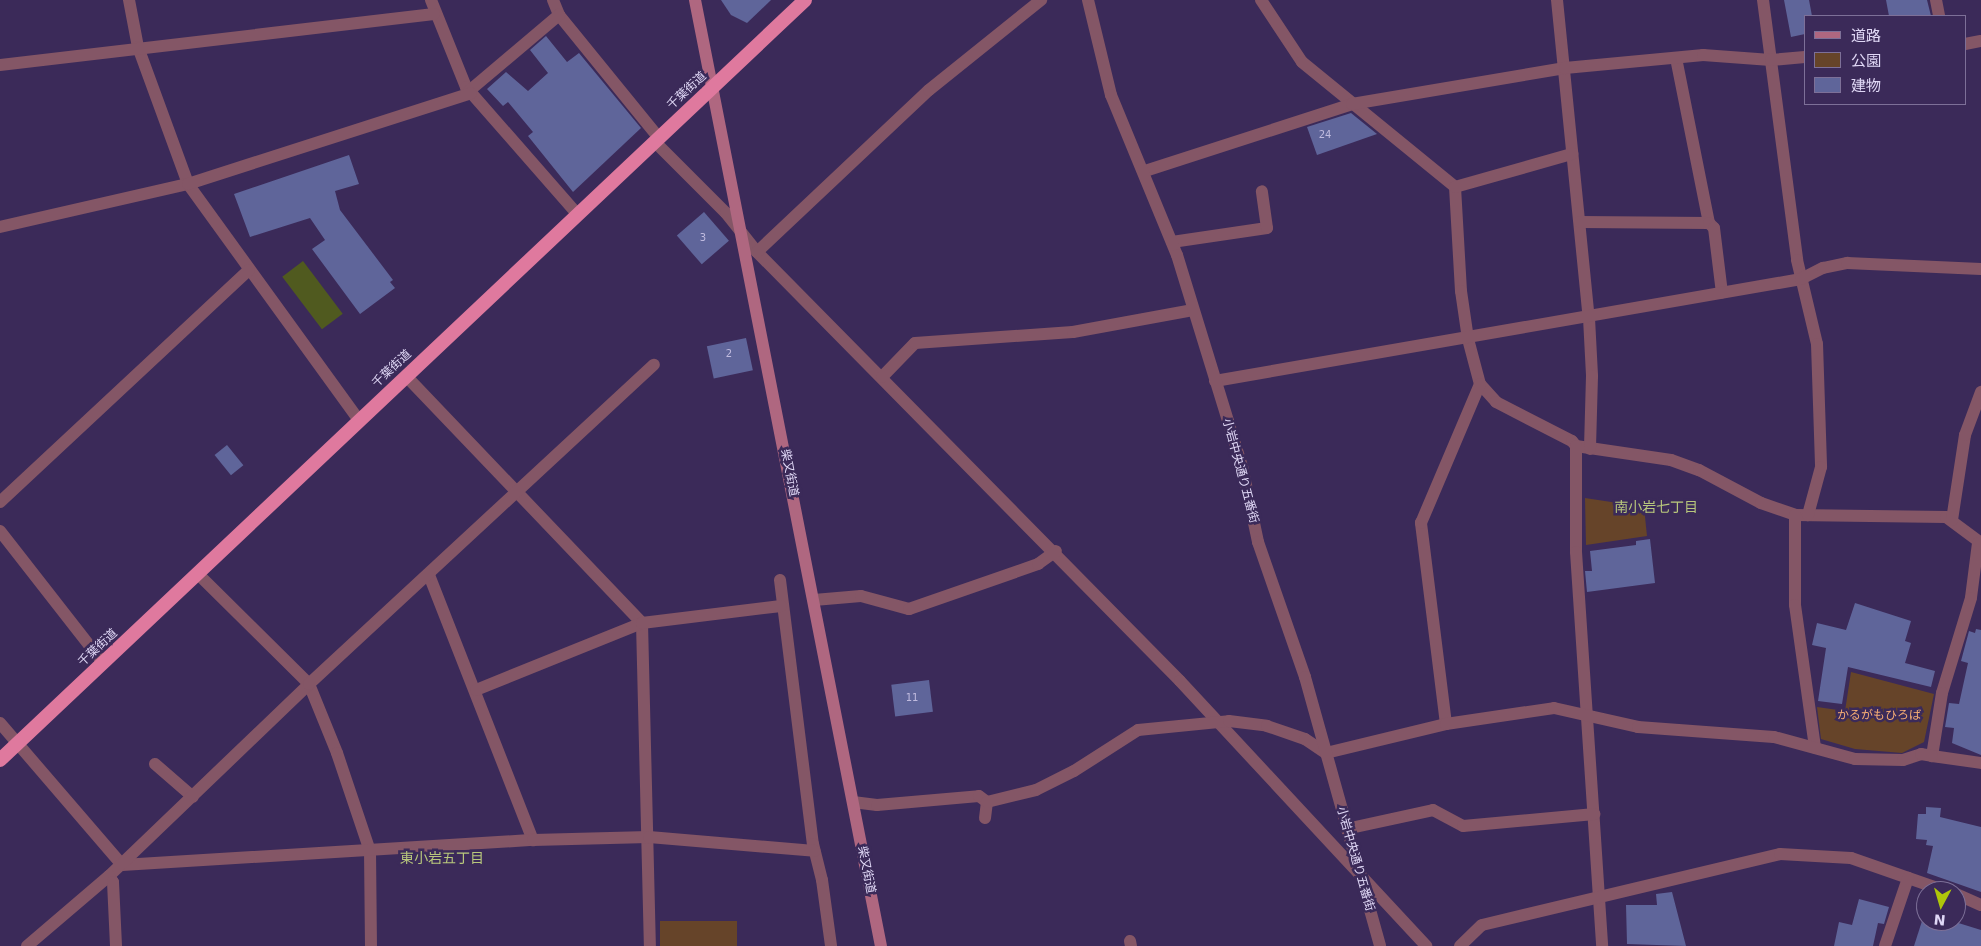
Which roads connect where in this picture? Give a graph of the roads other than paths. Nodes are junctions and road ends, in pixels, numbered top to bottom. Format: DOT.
graph roads {
  1 [pos="129,0"];
  2 [pos="431,0"];
  3 [pos="695,0"];
  4 [pos="804,0"];
  5 [pos="1041,0"];
  6 [pos="1088,0"];
  7 [pos="1261,0"];
  8 [pos="1557,0"];
  9 [pos="1763,0"];
  10 [pos="1936,0"];
  11 [pos="556,5"];
  12 [pos="434,14"];
  13 [pos="1939,15"];
  14 [pos="1981,41"];
  15 [pos="1966,44"];
  16 [pos="138,47"];
  17 [pos="1804,57"];
  18 [pos="1676,58"];
  19 [pos="1771,60"];
  20 [pos="0,65"];
  21 [pos="1564,68"];
  22 [pos="712,89"];
  23 [pos="470,92"];
  24 [pos="1352,104"];
  25 [pos="657,140"];
  26 [pos="1572,154"];
  27 [pos="1145,171"];
  28 [pos="188,184"];
  29 [pos="1454,187"];
  30 [pos="1262,191"];
  31 [pos="578,215"];
  32 [pos="1580,222"];
  33 [pos="1709,223"];
  34 [pos="0,227"];
  35 [pos="742,233"];
  36 [pos="1172,242"];
  37 [pos="757,252"];
  38 [pos="249,270"];
  39 [pos="1981,270"];
  40 [pos="1801,279"];
  41 [pos="1722,294"];
  42 [pos="1193,310"];
  43 [pos="1589,318"];
  44 [pos="1468,338"];
  45 [pos="654,366"];
  46 [pos="406,376"];
  47 [pos="882,377"];
  48 [pos="1215,381"];
  49 [pos="1480,384"];
  50 [pos="1981,392"];
  51 [pos="359,420"];
  52 [pos="1576,446"];
  53 [pos="1590,449"];
  54 [pos="518,492"];
  55 [pos="0,502"];
  56 [pos="1802,515"];
  57 [pos="1952,520"];
  58 [pos="0,531"];
  59 [pos="1980,543"];
  60 [pos="1056,551"];
  61 [pos="198,574"];
  62 [pos="430,575"];
  63 [pos="780,580"];
  64 [pos="814,600"];
  65 [pos="782,606"];
  66 [pos="642,623"];
  67 [pos="103,663"];
  68 [pos="309,684"];
  69 [pos="476,690"];
  70 [pos="1586,716"];
  71 [pos="1216,722"];
  72 [pos="0,723"];
  73 [pos="1446,724"];
  74 [pos="17,745"];
  75 [pos="1815,748"];
  76 [pos="1326,753"];
  77 [pos="1932,756"];
  78 [pos="0,760"];
  79 [pos="1981,763"];
  80 [pos="154,764"];
  81 [pos="193,797"];
  82 [pos="853,802"];
  83 [pos="986,802"];
  84 [pos="1594,814"];
  85 [pos="985,818"];
  86 [pos="1346,829"];
  87 [pos="649,837"];
  88 [pos="533,840"];
  89 [pos="370,851"];
  90 [pos="814,851"];
  91 [pos="125,861"];
  92 [pos="1360,876"];
  93 [pos="1908,878"];
  94 [pos="111,879"];
  95 [pos="1917,881"];
  96 [pos="1966,898"];
  97 [pos="1600,899"];
  98 [pos="1981,905"];
  99 [pos="27,946"];
  100 [pos="116,946"];
  101 [pos="371,946"];
  102 [pos="650,946"];
  103 [pos="831,946"];
  104 [pos="881,946"];
  105 [pos="1380,946"];
  106 [pos="1426,946"];
  107 [pos="1460,946"];
  108 [pos="1602,946"];
  109 [pos="1885,946"];
  1 -- 16 [label="street"];
  2 -- 12 [label="street"];
  3 -- 22 [label="main road, 柴又街道"];
  4 -- 22 [label="highway, 千葉街道"];
  5 -- 37 [label="street"];
  6 -- 27 [label="street, 小岩中央通り五番街"];
  7 -- 24 [label="street"];
  8 -- 21 [label="street"];
  9 -- 19 [label="street"];
  10 -- 13 [label="street"];
  11 -- 23 [label="street"];
  11 -- 25 [label="street"];
  12 -- 16 [label="street"];
  12 -- 23 [label="street"];
  14 -- 15 [label="street"];
  16 -- 20 [label="street"];
  16 -- 28 [label="street"];
  17 -- 19 [label="street"];
  18 -- 19 [label="street"];
  18 -- 21 [label="street"];
  18 -- 33 [label="street"];
  19 -- 40 [label="street"];
  21 -- 24 [label="street"];
  21 -- 26 [label="street"];
  22 -- 25 [label="highway, 千葉街道"];
  22 -- 35 [label="main road, 柴又街道"];
  23 -- 28 [label="street"];
  23 -- 31 [label="street"];
  24 -- 27 [label="street"];
  24 -- 29 [label="street"];
  25 -- 31 [label="highway, 千葉街道"];
  25 -- 35 [label="street"];
  26 -- 29 [label="street"];
  26 -- 32 [label="street"];
  27 -- 36 [label="street, 小岩中央通り五番街"];
  28 -- 34 [label="street"];
  28 -- 38 [label="street"];
  29 -- 44 [label="street"];
  30 -- 36 [label="street"];
  31 -- 46 [label="highway, 千葉街道"];
  32 -- 33 [label="street"];
  32 -- 43 [label="street"];
  33 -- 41 [label="street"];
  35 -- 37 [label="street"];
  35 -- 64 [label="main road, 柴又街道"];
  36 -- 42 [label="street, 小岩中央通り五番街"];
  37 -- 47 [label="street"];
  38 -- 51 [label="street"];
  38 -- 55 [label="street"];
  39 -- 40 [label="street"];
  40 -- 41 [label="street"];
  40 -- 56 [label="street"];
  41 -- 43 [label="street"];
  42 -- 47 [label="street"];
  42 -- 48 [label="street, 小岩中央通り五番街"];
  43 -- 44 [label="street"];
  43 -- 53 [label="street"];
  44 -- 48 [label="street"];
  44 -- 49 [label="street"];
  45 -- 54 [label="street"];
  46 -- 51 [label="highway, 千葉街道"];
  46 -- 54 [label="street"];
  47 -- 60 [label="street"];
  48 -- 76 [label="street, 小岩中央通り五番街"];
  49 -- 52 [label="street"];
  49 -- 73 [label="street"];
  50 -- 57 [label="street"];
  51 -- 61 [label="highway, 千葉街道"];
  52 -- 53 [label="street"];
  52 -- 70 [label="street"];
  53 -- 56 [label="street"];
  54 -- 62 [label="street"];
  54 -- 66 [label="street"];
  56 -- 57 [label="street"];
  56 -- 75 [label="street"];
  57 -- 59 [label="street"];
  58 -- 67 [label="street"];
  59 -- 77 [label="street"];
  60 -- 64 [label="street"];
  60 -- 71 [label="street"];
  61 -- 67 [label="highway, 千葉街道"];
  61 -- 68 [label="street"];
  62 -- 68 [label="street"];
  62 -- 69 [label="street"];
  63 -- 65 [label="street"];
  64 -- 82 [label="main road, 柴又街道"];
  65 -- 66 [label="street"];
  65 -- 90 [label="street"];
  66 -- 69 [label="street"];
  66 -- 87 [label="street"];
  67 -- 74 [label="highway, 千葉街道"];
  68 -- 81 [label="street"];
  68 -- 89 [label="street"];
  69 -- 88 [label="street"];
  70 -- 73 [label="street"];
  70 -- 75 [label="street"];
  70 -- 84 [label="street"];
  71 -- 76 [label="street"];
  71 -- 83 [label="street"];
  71 -- 92 [label="street"];
  72 -- 74 [label="street"];
  73 -- 76 [label="street"];
  74 -- 78 [label="highway, 千葉街道"];
  74 -- 91 [label="street"];
  75 -- 77 [label="street"];
  76 -- 86 [label="street, 小岩中央通り五番街"];
  77 -- 79 [label="street"];
  80 -- 81 [label="street"];
  81 -- 91 [label="street"];
  82 -- 83 [label="street"];
  82 -- 104 [label="main road, 柴又街道"];
  83 -- 85 [label="street"];
  84 -- 86 [label="street"];
  84 -- 97 [label="street"];
  86 -- 92 [label="street, 小岩中央通り五番街"];
  87 -- 88 [label="street"];
  87 -- 90 [label="street"];
  87 -- 102 [label="street"];
  88 -- 89 [label="street"];
  89 -- 91 [label="street"];
  89 -- 101 [label="street"];
  90 -- 103 [label="street"];
  91 -- 94 [label="street"];
  92 -- 105 [label="street, 小岩中央通り五番街"];
  92 -- 106 [label="street"];
  93 -- 95 [label="street"];
  93 -- 97 [label="street"];
  93 -- 109 [label="street"];
  94 -- 99 [label="street"];
  94 -- 100 [label="street"];
  96 -- 98 [label="street"];
  97 -- 107 [label="street"];
  97 -- 108 [label="street"];
}
